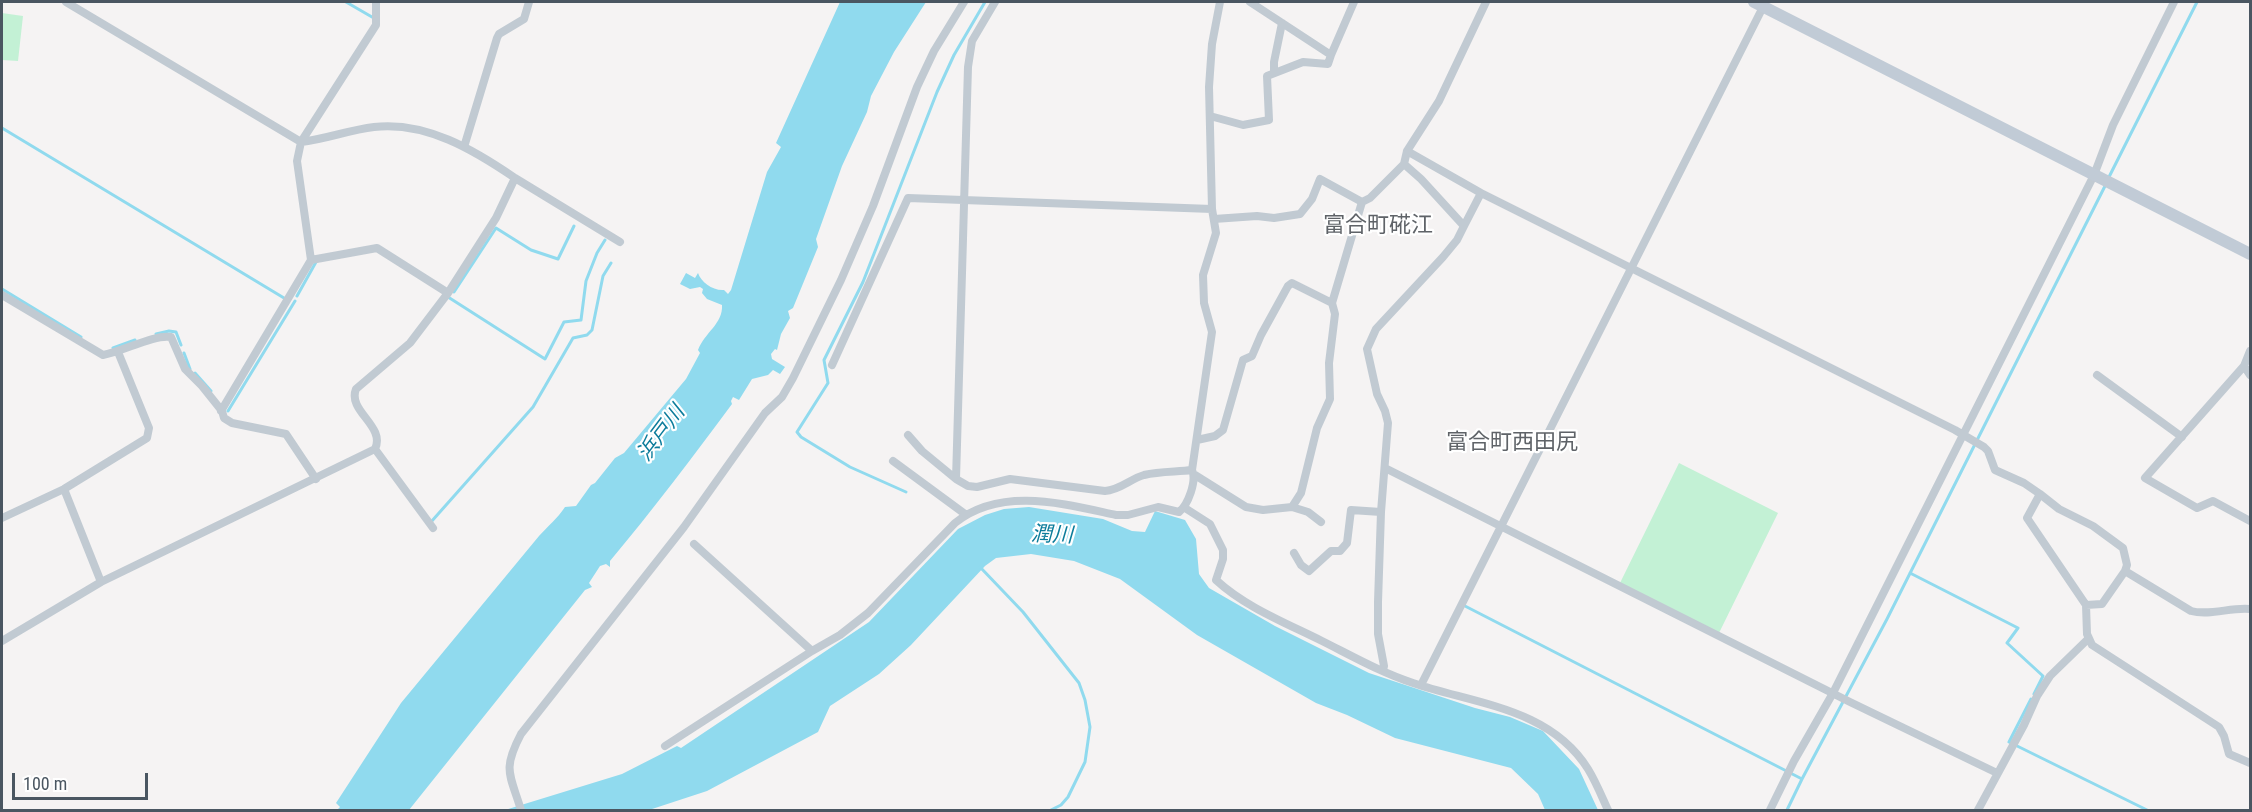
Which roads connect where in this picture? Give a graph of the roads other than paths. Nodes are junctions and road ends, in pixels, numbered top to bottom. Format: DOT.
graph roads {
  1 [pos="66,2"];
  2 [pos="376,2"];
  3 [pos="530,2"];
  4 [pos="964,2"];
  5 [pos="995,2"];
  6 [pos="1221,2"];
  7 [pos="1250,2"];
  8 [pos="1354,2"];
  9 [pos="1486,2"];
  10 [pos="2174,2"];
  11 [pos="1761,3"];
  12 [pos="1282,23"];
  13 [pos="1331,55"];
  14 [pos="1274,72"];
  15 [pos="1210,116"];
  16 [pos="302,142"];
  17 [pos="465,147"];
  18 [pos="1407,151"];
  19 [pos="1404,164"];
  20 [pos="2097,176"];
  21 [pos="515,178"];
  22 [pos="1481,193"];
  23 [pos="964,200"];
  24 [pos="1362,202"];
  25 [pos="1212,209"];
  26 [pos="1214,219"];
  27 [pos="1464,226"];
  28 [pos="620,242"];
  29 [pos="2250,254"];
  30 [pos="311,260"];
  31 [pos="1632,268"];
  32 [pos="448,293"];
  33 [pos="2,296"];
  34 [pos="1332,303"];
  35 [pos="2250,351"];
  36 [pos="118,352"];
  37 [pos="832,365"];
  38 [pos="2244,366"];
  39 [pos="2097,375"];
  40 [pos="2250,375"];
  41 [pos="220,411"];
  42 [pos="908,435"];
  43 [pos="1965,437"];
  44 [pos="2182,437"];
  45 [pos="1197,440"];
  46 [pos="375,449"];
  47 [pos="893,461"];
  48 [pos="1385,468"];
  49 [pos="1194,475"];
  50 [pos="316,479"];
  51 [pos="956,479"];
  52 [pos="64,489"];
  53 [pos="2040,494"];
  54 [pos="1186,505"];
  55 [pos="1292,507"];
  56 [pos="1381,512"];
  57 [pos="965,514"];
  58 [pos="2,518"];
  59 [pos="2250,521"];
  60 [pos="1321,522"];
  61 [pos="1502,525"];
  62 [pos="433,528"];
  63 [pos="694,544"];
  64 [pos="1294,552"];
  65 [pos="2125,571"];
  66 [pos="101,582"];
  67 [pos="2086,605"];
  68 [pos="2250,608"];
  69 [pos="2088,639"];
  70 [pos="2,641"];
  71 [pos="812,651"];
  72 [pos="1383,671"];
  73 [pos="1421,686"];
  74 [pos="1835,694"];
  75 [pos="665,746"];
  76 [pos="2250,763"];
  77 [pos="1997,773"];
  78 [pos="521,810"];
  79 [pos="1608,810"];
  80 [pos="1770,810"];
  81 [pos="1978,810"];
  1 -- 16 [label="street"];
  2 -- 16 [label="street"];
  3 -- 17 [label="street"];
  4 -- 78 [label="street"];
  5 -- 23 [label="street"];
  6 -- 15 [label="street"];
  7 -- 12 [label="street"];
  8 -- 13 [label="street"];
  9 -- 18 [label="street"];
  10 -- 20 [label="street"];
  11 -- 20 [label="street"];
  11 -- 31 [label="street"];
  12 -- 13 [label="street"];
  12 -- 14 [label="street"];
  13 -- 14 [label="street"];
  14 -- 15 [label="street"];
  15 -- 25 [label="street"];
  16 -- 17 [label="street"];
  16 -- 30 [label="street"];
  17 -- 21 [label="street"];
  18 -- 19 [label="street"];
  18 -- 22 [label="street"];
  19 -- 24 [label="street"];
  19 -- 27 [label="street"];
  20 -- 29 [label="street"];
  20 -- 43 [label="street"];
  21 -- 28 [label="street"];
  21 -- 32 [label="street"];
  22 -- 27 [label="street"];
  22 -- 31 [label="street"];
  23 -- 25 [label="street"];
  23 -- 37 [label="street"];
  23 -- 51 [label="street"];
  24 -- 26 [label="street"];
  24 -- 34 [label="street"];
  25 -- 26 [label="street"];
  26 -- 45 [label="street"];
  27 -- 48 [label="street"];
  30 -- 32 [label="street"];
  30 -- 41 [label="street"];
  31 -- 43 [label="street"];
  31 -- 61 [label="street"];
  32 -- 46 [label="street"];
  33 -- 36 [label="street"];
  34 -- 45 [label="street"];
  34 -- 55 [label="street"];
  35 -- 38 [label="street"];
  36 -- 41 [label="street"];
  36 -- 52 [label="street"];
  38 -- 40 [label="street"];
  38 -- 44 [label="street"];
  39 -- 44 [label="street"];
  41 -- 50 [label="street"];
  42 -- 51 [label="street"];
  43 -- 53 [label="street"];
  43 -- 74 [label="street"];
  44 -- 59 [label="street"];
  45 -- 49 [label="street"];
  46 -- 50 [label="street"];
  46 -- 62 [label="street"];
  47 -- 57 [label="street"];
  48 -- 56 [label="street"];
  48 -- 61 [label="street"];
  49 -- 51 [label="street"];
  49 -- 54 [label="street"];
  49 -- 55 [label="street"];
  50 -- 66 [label="street"];
  52 -- 58 [label="street"];
  52 -- 66 [label="street"];
  53 -- 65 [label="street"];
  53 -- 67 [label="street"];
  54 -- 57 [label="street"];
  54 -- 72 [label="street"];
  55 -- 60 [label="street"];
  56 -- 64 [label="street"];
  56 -- 72 [label="street"];
  57 -- 71 [label="street"];
  61 -- 73 [label="street"];
  61 -- 74 [label="street"];
  63 -- 71 [label="street"];
  65 -- 67 [label="street"];
  65 -- 68 [label="street"];
  66 -- 70 [label="street"];
  67 -- 69 [label="street"];
  69 -- 76 [label="street"];
  69 -- 77 [label="street"];
  71 -- 75 [label="street"];
  72 -- 73 [label="street"];
  73 -- 79 [label="street"];
  74 -- 77 [label="street"];
  74 -- 80 [label="street"];
  77 -- 81 [label="street"];
}
